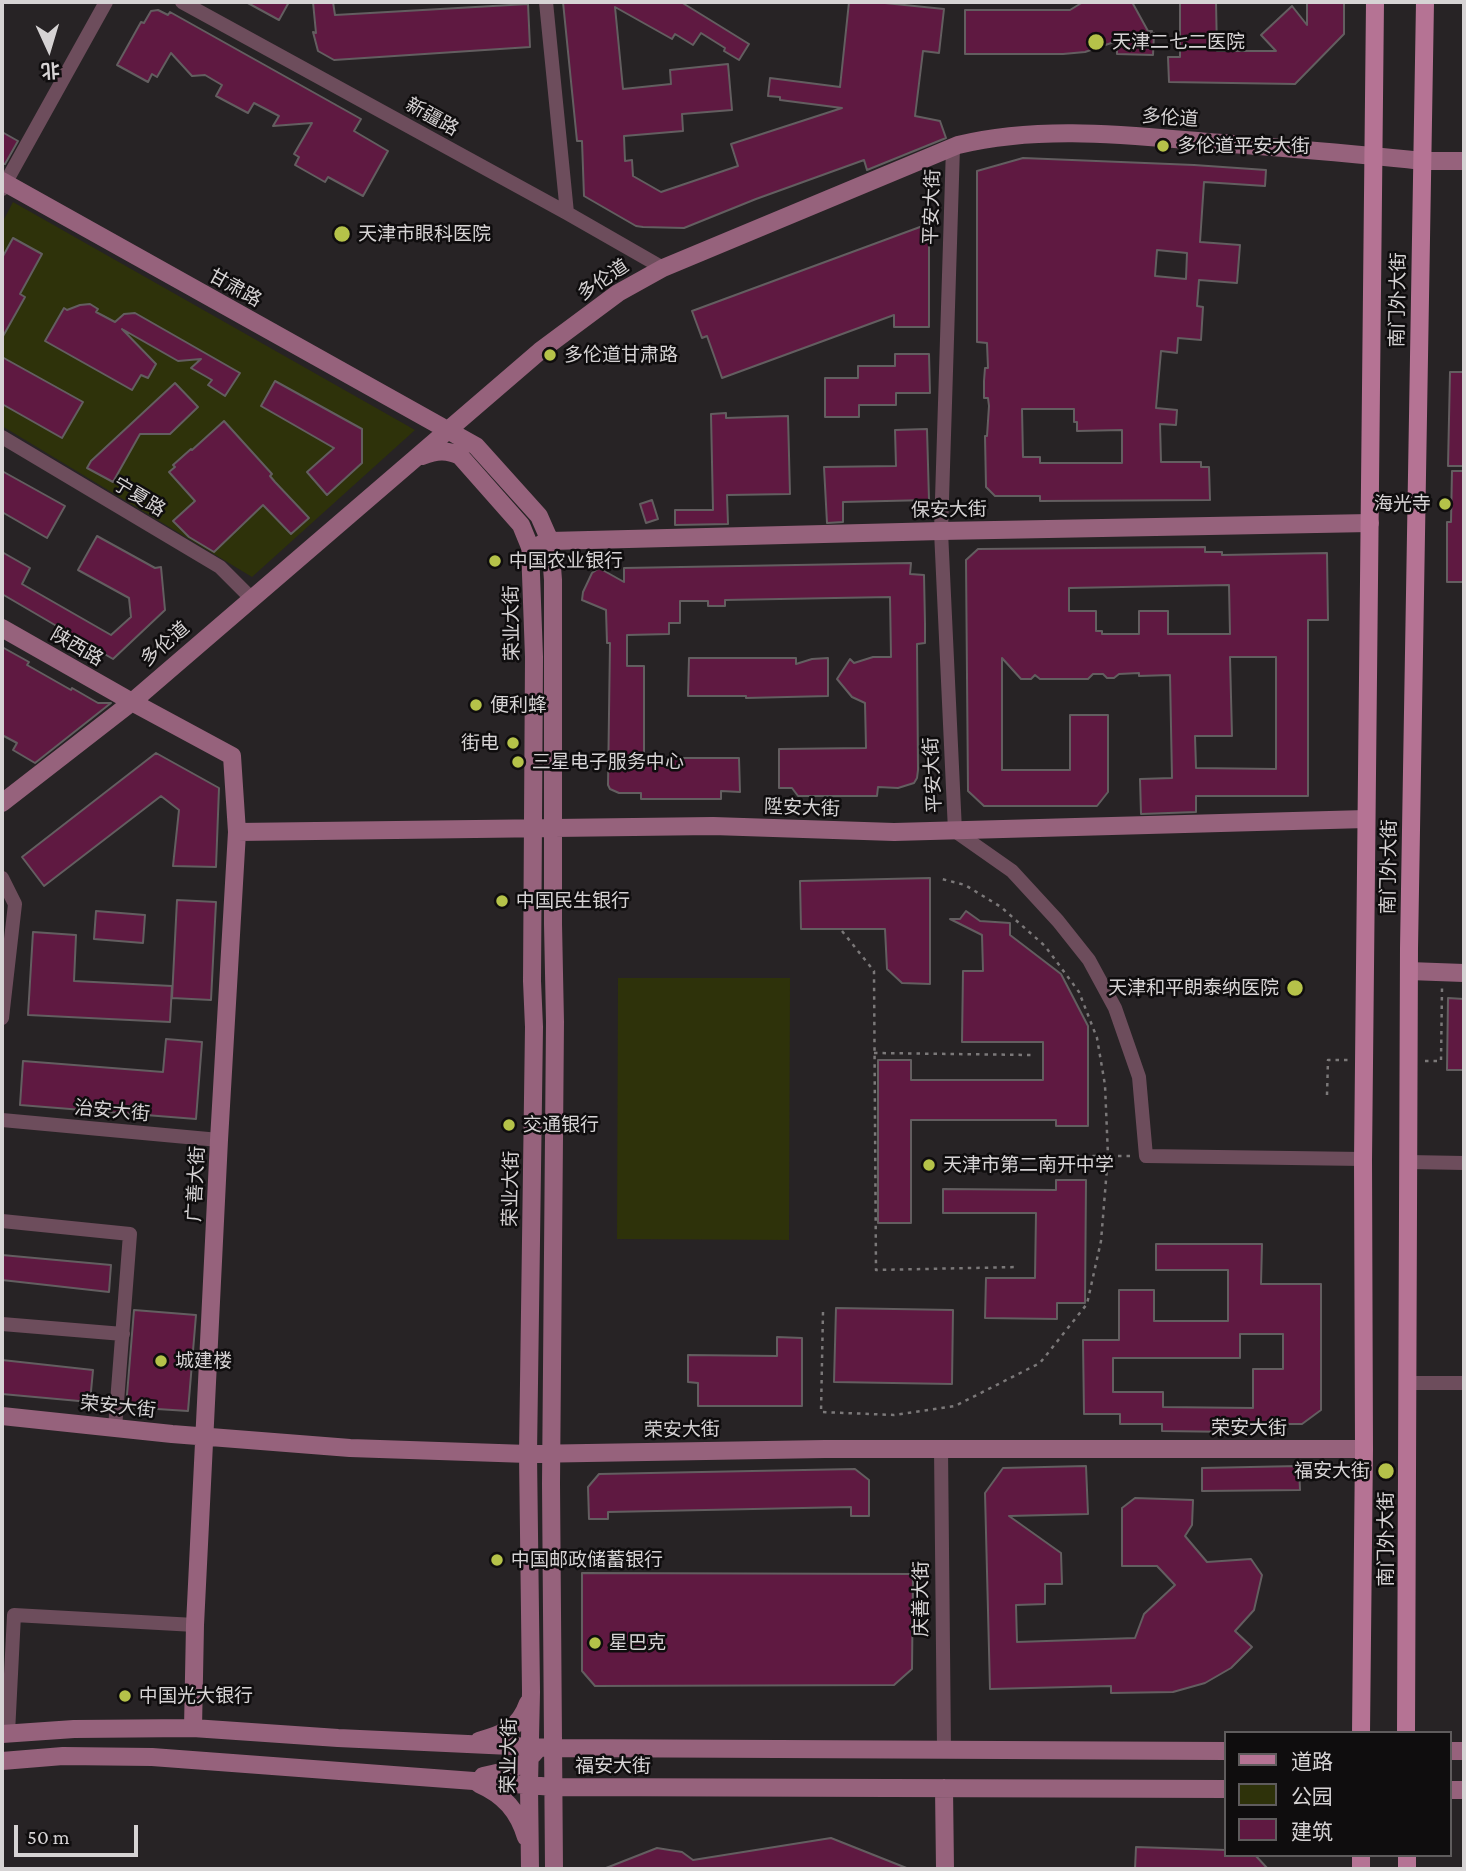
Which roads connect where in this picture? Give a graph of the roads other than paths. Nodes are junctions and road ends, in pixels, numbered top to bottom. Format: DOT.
graph roads {
  1 [pos="106,2"];
  2 [pos="182,2"];
  3 [pos="546,2"];
  4 [pos="1375,2"];
  5 [pos="1425,2"];
  6 [pos="953,147"];
  7 [pos="1374,156"];
  8 [pos="1422,161"];
  9 [pos="1464,161"];
  10 [pos="3,184"];
  11 [pos="567,213"];
  12 [pos="663,268"];
  13 [pos="448,431"];
  14 [pos="2,437"];
  15 [pos="415,459"];
  16 [pos="1370,523"];
  17 [pos="941,531"];
  18 [pos="550,541"];
  19 [pos="530,547"];
  20 [pos="251,598"];
  21 [pos="2,628"];
  22 [pos="131,702"];
  23 [pos="2,803"];
  24 [pos="1366,819"];
  25 [pos="533,828"];
  26 [pos="554,828"];
  27 [pos="955,831"];
  28 [pos="237,832"];
  29 [pos="2,878"];
  30 [pos="1409,971"];
  31 [pos="1464,973"];
  32 [pos="2,1018"];
  33 [pos="2,1121"];
  34 [pos="219,1140"];
  35 [pos="1363,1159"];
  36 [pos="1408,1162"];
  37 [pos="1464,1163"];
  38 [pos="2,1221"];
  39 [pos="2,1324"];
  40 [pos="122,1334"];
  41 [pos="1408,1383"];
  42 [pos="1464,1383"];
  43 [pos="2,1416"];
  44 [pos="115,1428"];
  45 [pos="205,1436"];
  46 [pos="941,1448"];
  47 [pos="1364,1449"];
  48 [pos="528,1454"];
  49 [pos="552,1454"];
  50 [pos="8,1615"];
  51 [pos="195,1625"];
  52 [pos="531,1692"];
  53 [pos="193,1728"];
  54 [pos="1359,1728"];
  55 [pos="1405,1728"];
  56 [pos="5,1733"];
  57 [pos="463,1744"];
  58 [pos="943,1749"];
  59 [pos="1224,1751"];
  60 [pos="2,1761"];
  61 [pos="536,1766"];
  62 [pos="466,1779"];
  63 [pos="944,1788"];
  64 [pos="1224,1790"];
  65 [pos="530,1850"];
  66 [pos="530,1869"];
  67 [pos="554,1869"];
  68 [pos="945,1869"];
  1 -- 10 [label="street"];
  2 -- 11 [label="street, 新疆路"];
  3 -- 11 [label="street"];
  4 -- 7 [label="main road, 南门外大街"];
  5 -- 8 [label="main road, 南门外大街"];
  6 -- 7 [label="street, 多伦道"];
  6 -- 12 [label="street, 多伦道"];
  6 -- 17 [label="street, 平安大街"];
  7 -- 8 [label="street, 多伦道"];
  7 -- 16 [label="main road, 南门外大街"];
  8 -- 9 [label="street, 多伦道"];
  8 -- 30 [label="main road, 南门外大街"];
  10 -- 13 [label="street, 甘肃路"];
  11 -- 12 [label="street, 新疆路"];
  12 -- 13 [label="street, 多伦道"];
  13 -- 15 [label="street, 多伦道"];
  13 -- 18 [label="street, 荣业大街"];
  14 -- 20 [label="street, 宁夏路"];
  15 -- 19 [label="street, 荣业大街"];
  15 -- 20 [label="street, 多伦道"];
  16 -- 17 [label="street, 保安大街"];
  16 -- 24 [label="main road, 南门外大街"];
  17 -- 18 [label="street, 保安大街"];
  17 -- 27 [label="street, 平安大街"];
  18 -- 19 [label="street, 保安大街"];
  18 -- 26 [label="street, 荣业大街"];
  19 -- 25 [label="street, 荣业大街"];
  20 -- 22 [label="street, 多伦道"];
  21 -- 22 [label="street, 陕西路"];
  22 -- 23 [label="street, 多伦道"];
  22 -- 28 [label="street, 广善大街"];
  24 -- 27 [label="street, 陞安大街"];
  24 -- 35 [label="main road, 南门外大街"];
  25 -- 26 [label="street, 陞安大街"];
  25 -- 28 [label="street, 陞安大街"];
  25 -- 48 [label="street, 荣业大街"];
  26 -- 27 [label="street, 陞安大街"];
  26 -- 49 [label="street, 荣业大街"];
  27 -- 35 [label="street, 平安大街"];
  28 -- 34 [label="street, 广善大街"];
  29 -- 32 [label="street"];
  30 -- 31 [label="street"];
  30 -- 36 [label="main road, 南门外大街"];
  33 -- 34 [label="street, 治安大街"];
  34 -- 45 [label="street, 广善大街"];
  35 -- 47 [label="main road, 南门外大街"];
  36 -- 37 [label="street"];
  36 -- 41 [label="main road, 南门外大街"];
  38 -- 40 [label="street"];
  39 -- 40 [label="street"];
  40 -- 44 [label="street"];
  41 -- 42 [label="street"];
  41 -- 55 [label="main road, 南门外大街"];
  43 -- 44 [label="street, 荣安大街"];
  44 -- 45 [label="street, 荣安大街"];
  45 -- 48 [label="street, 荣安大街"];
  45 -- 51 [label="street, 广善大街"];
  46 -- 47 [label="street, 荣安大街"];
  46 -- 49 [label="street, 荣安大街"];
  46 -- 58 [label="street, 庆善大街"];
  47 -- 54 [label="main road, 南门外大街"];
  48 -- 49 [label="street, 荣安大街"];
  48 -- 52 [label="street, 荣业大街"];
  49 -- 61 [label="street, 荣业大街"];
  50 -- 51 [label="street"];
  50 -- 56 [label="street"];
  51 -- 53 [label="street, 广善大街"];
  52 -- 57 [label="street"];
  52 -- 61 [label="street, 荣业大街"];
  53 -- 56 [label="street, 福安大街"];
  53 -- 57 [label="street, 福安大街"];
  57 -- 61 [label="street, 福安大街"];
  58 -- 59 [label="street, 福安大街"];
  58 -- 61 [label="street, 福安大街"];
  60 -- 62 [label="street, 福安大街"];
  61 -- 62 [label="street, 福安大街"];
  61 -- 63 [label="street, 福安大街"];
  61 -- 65 [label="street, 荣业大街"];
  61 -- 67 [label="street"];
  62 -- 65 [label="street"];
  63 -- 64 [label="street, 福安大街"];
  63 -- 68 [label="street"];
  65 -- 66 [label="street, 荣业大街"];
}
